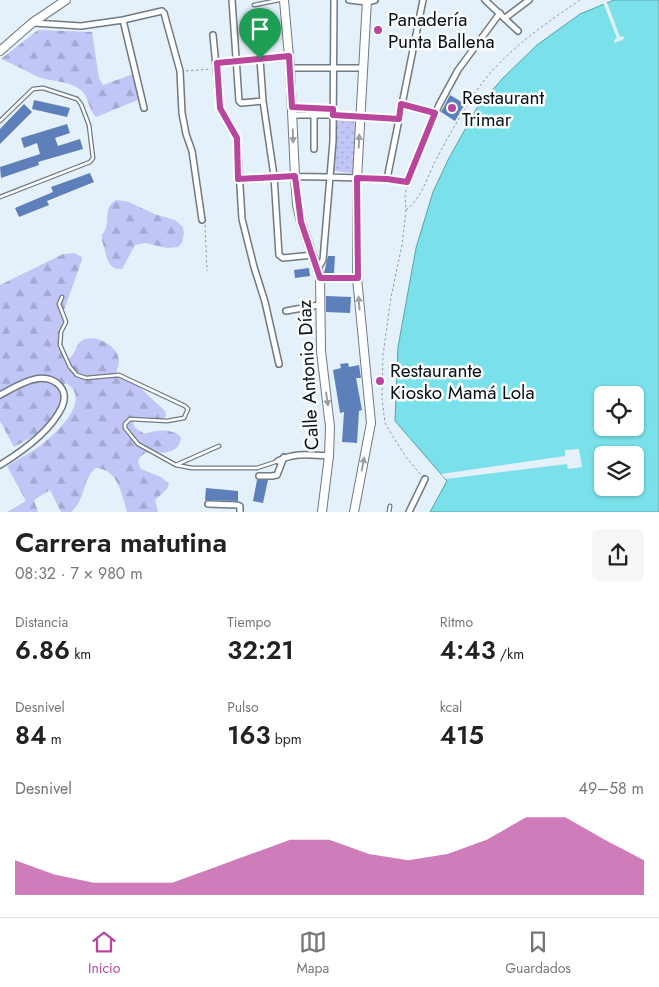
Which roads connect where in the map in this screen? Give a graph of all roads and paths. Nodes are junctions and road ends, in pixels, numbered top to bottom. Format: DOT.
graph roads {
  1 [pos="66,0"];
  2 [pos="232,0"];
  3 [pos="279,0"];
  4 [pos="284,0"];
  5 [pos="334,0"];
  6 [pos="349,0"];
  7 [pos="423,0"];
  8 [pos="485,0"];
  9 [pos="529,0"];
  10 [pos="580,0"];
  11 [pos="370,1"];
  12 [pos="254,5"];
  13 [pos="500,13"];
  14 [pos="505,18"];
  15 [pos="123,20"];
  16 [pos="32,23"];
  17 [pos="518,31"];
  18 [pos="213,34"];
  19 [pos="0,51"];
  20 [pos="289,56"];
  21 [pos="260,59"];
  22 [pos="236,61"];
  23 [pos="217,66"];
  24 [pos="290,68"];
  25 [pos="333,68"];
  26 [pos="363,68"];
  27 [pos="180,71"];
  28 [pos="262,101"];
  29 [pos="401,104"];
  30 [pos="292,107"];
  31 [pos="144,108"];
  32 [pos="333,112"];
  33 [pos="435,113"];
  34 [pos="293,115"];
  35 [pos="314,115"];
  36 [pos="360,117"];
  37 [pos="399,119"];
  38 [pos="0,121"];
  39 [pos="314,149"];
  40 [pos="415,161"];
  41 [pos="274,176"];
  42 [pos="295,176"];
  43 [pos="330,176"];
  44 [pos="357,178"];
  45 [pos="238,179"];
  46 [pos="387,179"];
  47 [pos="407,182"];
  48 [pos="0,197"];
  49 [pos="406,210"];
  50 [pos="202,220"];
  51 [pos="312,255"];
  52 [pos="318,268"];
  53 [pos="207,272"];
  54 [pos="320,278"];
  55 [pos="358,278"];
  56 [pos="62,297"];
  57 [pos="319,305"];
  58 [pos="286,311"];
  59 [pos="279,364"];
  60 [pos="0,395"];
  61 [pos="219,446"];
  62 [pos="329,456"];
  63 [pos="284,457"];
  64 [pos="278,461"];
  65 [pos="0,465"];
  66 [pos="176,465"];
  67 [pos="259,476"];
  68 [pos="425,479"];
  69 [pos="208,504"];
  70 [pos="390,506"];
  71 [pos="240,512"];
  72 [pos="322,512"];
  73 [pos="354,512"];
  74 [pos="389,512"];
  75 [pos="409,512"];
  1 -- 16 [label="street"];
  2 -- 22 [label="street"];
  3 -- 12 [label="lane"];
  4 -- 20 [label="street, Calle Antonio Díaz"];
  5 -- 25 [label="street"];
  6 -- 11 [label="street"];
  7 -- 29 [label="street"];
  8 -- 13 [label="street"];
  9 -- 14 [label="street"];
  10 -- 49 [label="path"];
  11 -- 26 [label="street"];
  13 -- 14 [label="street"];
  13 -- 33 [label="street"];
  14 -- 17 [label="street"];
  15 -- 16 [label="street"];
  15 -- 27 [label="street"];
  15 -- 31 [label="street"];
  16 -- 19 [label="street"];
  18 -- 23 [label="street"];
  20 -- 21 [label="street"];
  20 -- 24 [label="street, Calle Antonio Díaz"];
  21 -- 22 [label="street"];
  21 -- 28 [label="street"];
  22 -- 23 [label="street"];
  22 -- 28 [label="street"];
  23 -- 27 [label="path"];
  23 -- 45 [label="street"];
  24 -- 25 [label="street"];
  24 -- 30 [label="street, Calle Antonio Díaz"];
  25 -- 26 [label="street"];
  25 -- 32 [label="street"];
  26 -- 36 [label="street"];
  27 -- 50 [label="street"];
  28 -- 41 [label="street"];
  29 -- 33 [label="street"];
  29 -- 37 [label="street"];
  30 -- 32 [label="street"];
  30 -- 34 [label="street, Calle Antonio Díaz"];
  32 -- 35 [label="street"];
  32 -- 36 [label="street"];
  32 -- 43 [label="street"];
  33 -- 40 [label="street"];
  34 -- 35 [label="street"];
  34 -- 42 [label="street, Calle Antonio Díaz, one-way"];
  35 -- 39 [label="street"];
  36 -- 37 [label="street"];
  44 -- 36 [label="street, one-way"];
  37 -- 46 [label="street"];
  38 -- 48 [label="lane"];
  40 -- 47 [label="path"];
  41 -- 42 [label="street"];
  41 -- 45 [label="street"];
  41 -- 51 [label="street"];
  42 -- 43 [label="street"];
  42 -- 51 [label="street, Calle Antonio Díaz"];
  43 -- 44 [label="street"];
  43 -- 52 [label="street"];
  44 -- 46 [label="street"];
  44 -- 55 [label="street"];
  45 -- 59 [label="street"];
  46 -- 47 [label="path"];
  47 -- 49 [label="path"];
  49 -- 68 [label="path"];
  50 -- 53 [label="path"];
  51 -- 52 [label="street, Calle Antonio Díaz"];
  52 -- 54 [label="street, Calle Antonio Díaz"];
  54 -- 55 [label="street"];
  54 -- 57 [label="street, Calle Antonio Díaz"];
  73 -- 55 [label="street, one-way"];
  56 -- 66 [label="lane"];
  57 -- 58 [label="street"];
  57 -- 62 [label="street, Calle Antonio Díaz, one-way"];
  60 -- 65 [label="street"];
  61 -- 66 [label="lane"];
  62 -- 63 [label="street"];
  62 -- 72 [label="street, Calle Antonio Díaz"];
  63 -- 64 [label="street"];
  63 -- 67 [label="street"];
  64 -- 66 [label="lane"];
  68 -- 75 [label="street"];
  69 -- 71 [label="street"];
  70 -- 74 [label="lane"];
}
